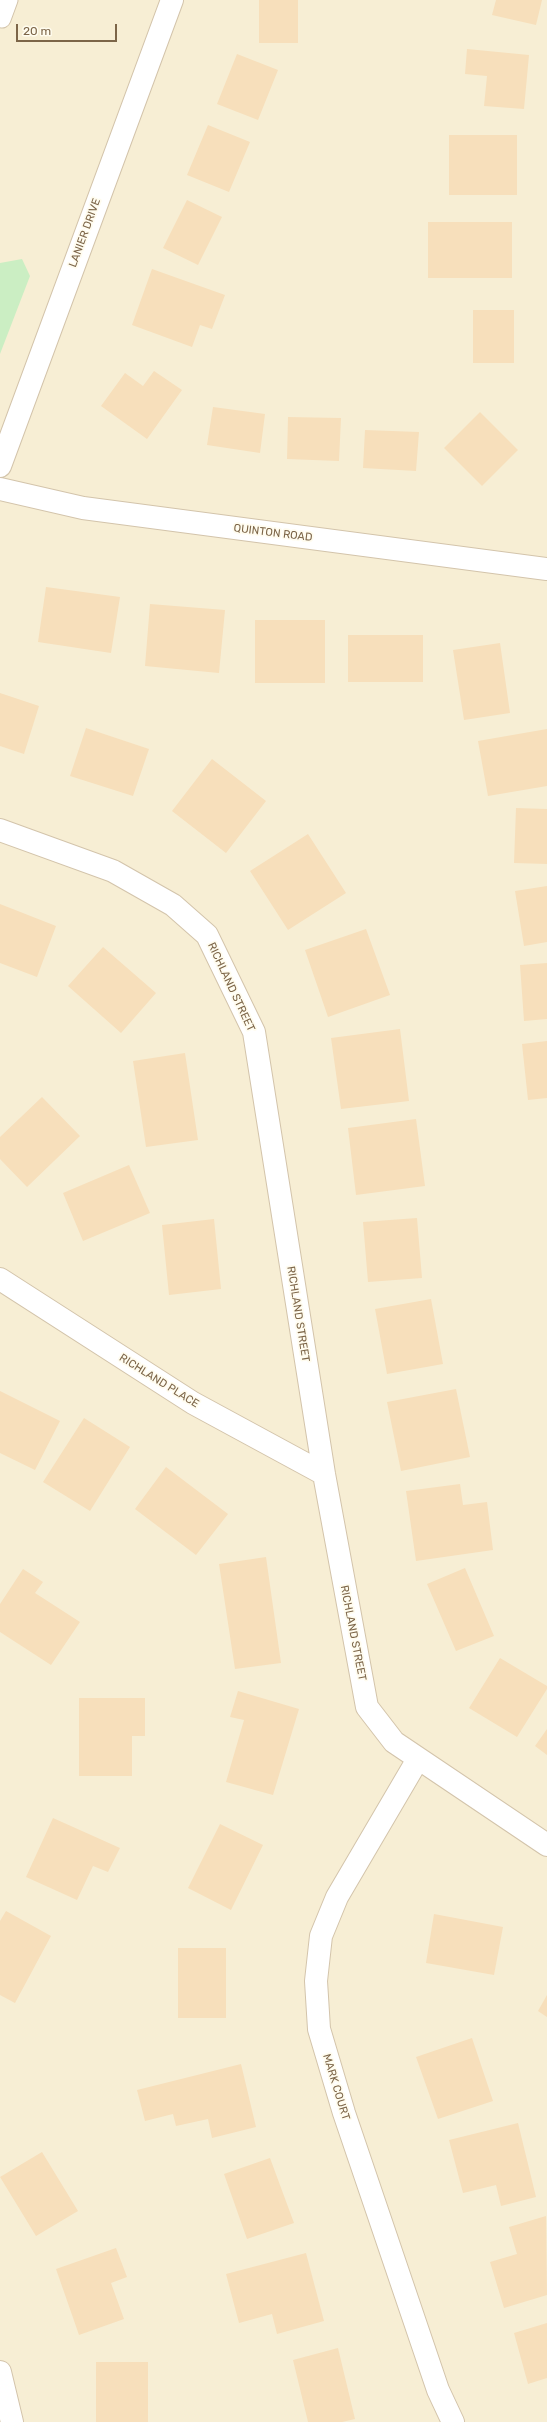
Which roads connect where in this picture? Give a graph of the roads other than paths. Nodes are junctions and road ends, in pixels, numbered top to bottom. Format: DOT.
graph roads {
  1 [pos="9,0"];
  2 [pos="172,0"];
  3 [pos="2,19"];
  4 [pos="0,466"];
  5 [pos="0,489"];
  6 [pos="547,569"];
  7 [pos="0,830"];
  8 [pos="0,1279"];
  9 [pos="324,1474"];
  10 [pos="418,1759"];
  11 [pos="547,1845"];
  12 [pos="0,2372"];
  13 [pos="12,2422"];
  14 [pos="453,2422"];
  1 -- 3 [label="lane"];
  2 -- 4 [label="street, LANIER DRIVE"];
  5 -- 6 [label="street, QUINTON ROAD"];
  7 -- 9 [label="street, RICHLAND STREET"];
  8 -- 9 [label="street, RICHLAND PLACE"];
  9 -- 10 [label="street, RICHLAND STREET"];
  10 -- 11 [label="street, RICHLAND STREET"];
  10 -- 14 [label="street, MARK COURT"];
  12 -- 13 [label="street"];
}
